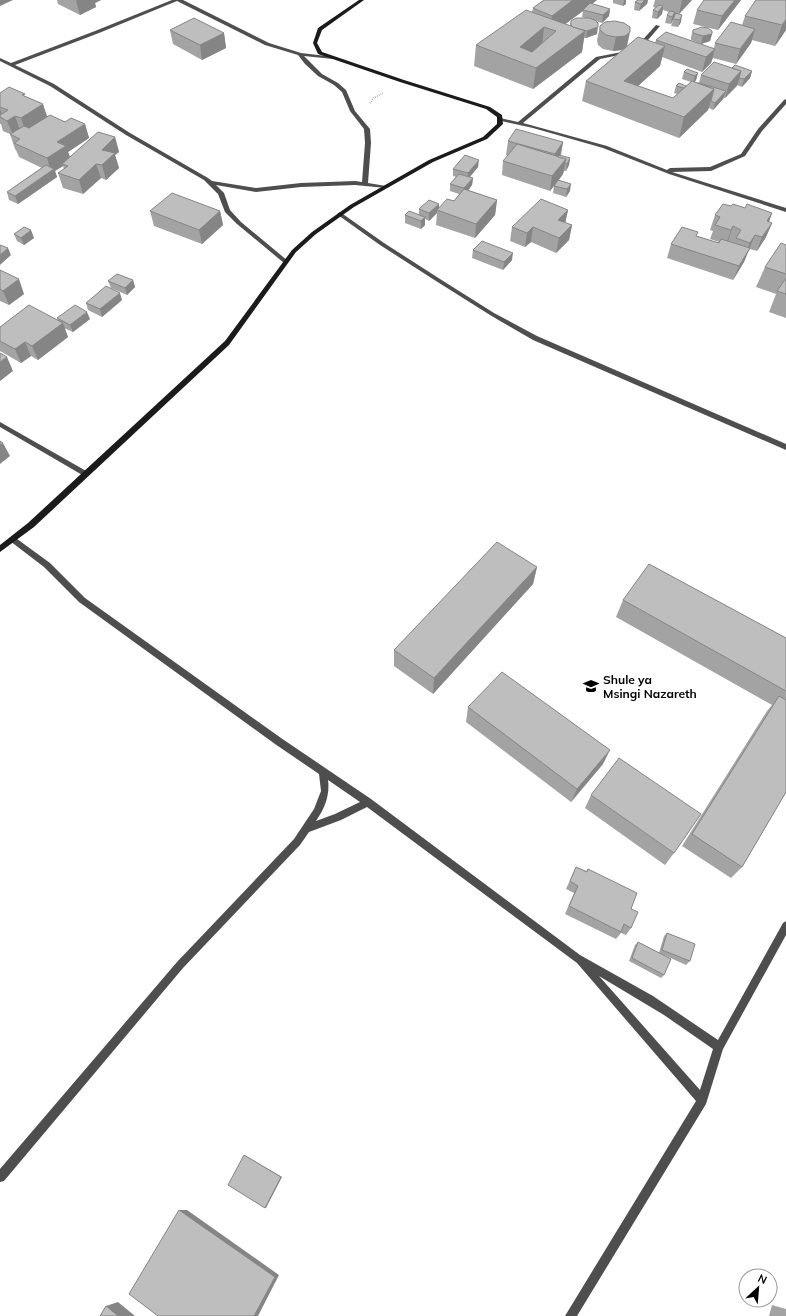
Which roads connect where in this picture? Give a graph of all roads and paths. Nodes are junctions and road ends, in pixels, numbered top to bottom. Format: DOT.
graph roads {
  1 [pos="176,0"];
  2 [pos="180,0"];
  3 [pos="362,0"];
  4 [pos="658,26"];
  5 [pos="300,54"];
  6 [pos="333,58"];
  7 [pos="0,59"];
  8 [pos="12,64"];
  9 [pos="396,79"];
  10 [pos="786,101"];
  11 [pos="500,120"];
  12 [pos="363,124"];
  13 [pos="519,124"];
  14 [pos="664,170"];
  15 [pos="211,184"];
  16 [pos="366,184"];
  17 [pos="384,187"];
  18 [pos="786,210"];
  19 [pos="340,214"];
  20 [pos="286,262"];
  21 [pos="0,424"];
  22 [pos="786,447"];
  23 [pos="86,474"];
  24 [pos="13,539"];
  25 [pos="0,549"];
  26 [pos="323,772"];
  27 [pos="368,802"];
  28 [pos="306,829"];
  29 [pos="786,926"];
  30 [pos="577,958"];
  31 [pos="719,1047"];
  32 [pos="702,1100"];
  33 [pos="0,1177"];
  34 [pos="572,1316"];
  1 -- 8 [label="street"];
  2 -- 5 [label="street"];
  3 -- 6 [label="street"];
  4 -- 13 [label="street"];
  5 -- 6 [label="street"];
  5 -- 12 [label="street"];
  6 -- 9 [label="street"];
  7 -- 8 [label="street"];
  8 -- 15 [label="street"];
  9 -- 11 [label="street"];
  9 -- 12 [label="path"];
  10 -- 14 [label="street"];
  11 -- 13 [label="street"];
  11 -- 17 [label="street"];
  12 -- 16 [label="street"];
  13 -- 14 [label="street"];
  14 -- 18 [label="street"];
  15 -- 16 [label="street"];
  15 -- 20 [label="street"];
  16 -- 17 [label="street"];
  17 -- 19 [label="street"];
  19 -- 20 [label="street"];
  19 -- 22 [label="street"];
  20 -- 23 [label="street"];
  21 -- 23 [label="street"];
  23 -- 24 [label="street"];
  24 -- 25 [label="street"];
  24 -- 26 [label="street"];
  26 -- 27 [label="street"];
  26 -- 28 [label="street"];
  27 -- 28 [label="street"];
  27 -- 30 [label="street"];
  28 -- 33 [label="street"];
  29 -- 31 [label="street"];
  30 -- 31 [label="street"];
  30 -- 32 [label="street"];
  31 -- 32 [label="street"];
  32 -- 34 [label="street"];
}
